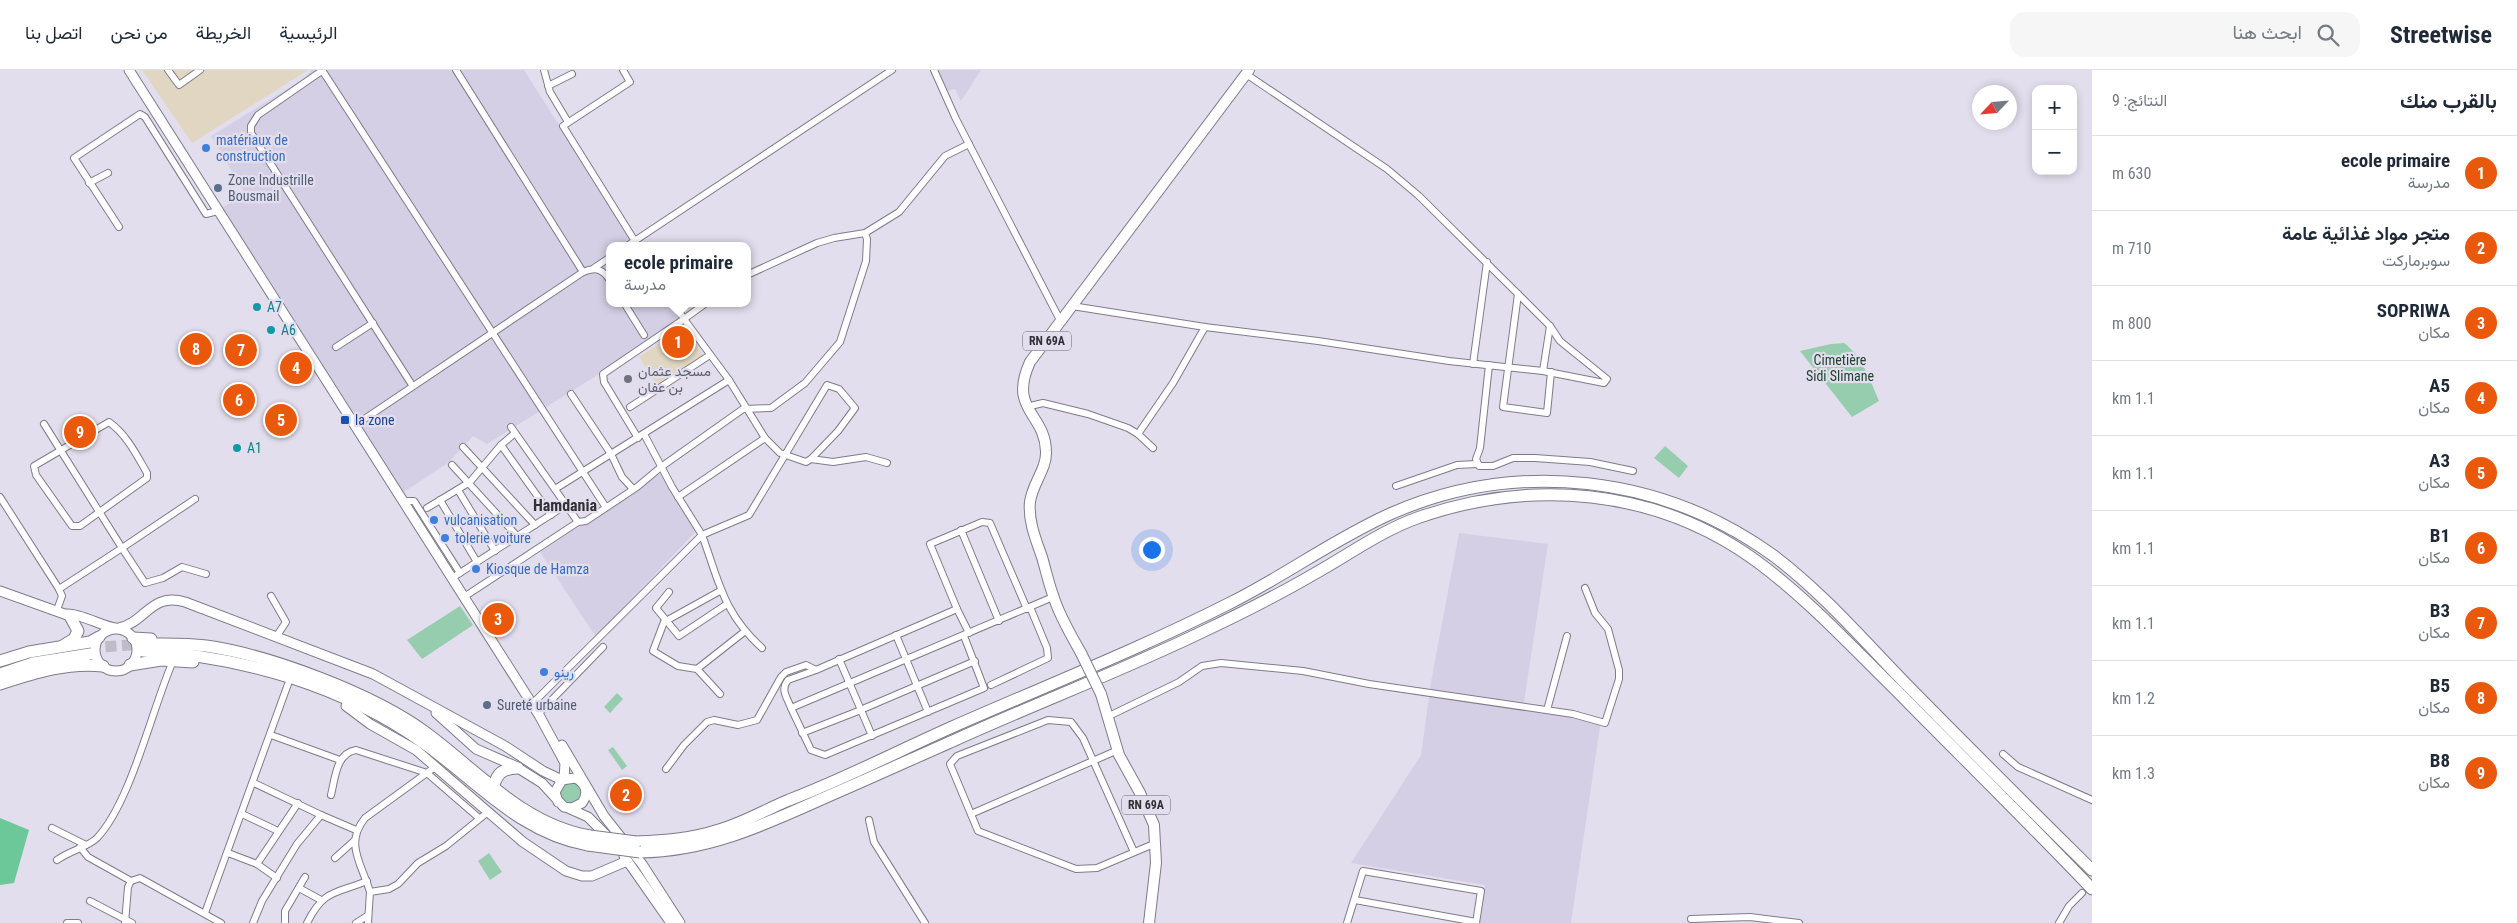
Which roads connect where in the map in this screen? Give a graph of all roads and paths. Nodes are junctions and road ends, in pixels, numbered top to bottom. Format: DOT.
graph roads {
  1 [pos="129,70"];
  2 [pos="168,70"];
  3 [pos="200,70"];
  4 [pos="323,70"];
  5 [pos="456,70"];
  6 [pos="544,70"];
  7 [pos="623,70"];
  8 [pos="892,70"];
  9 [pos="934,70"];
  10 [pos="1248,72"];
  11 [pos="572,74"];
  12 [pos="548,86"];
  13 [pos="568,122"];
  14 [pos="969,144"];
  15 [pos="108,173"];
  16 [pos="89,183"];
  17 [pos="218,211"];
  18 [pos="119,227"];
  19 [pos="865,233"];
  20 [pos="636,242"];
  21 [pos="638,242"];
  22 [pos="606,260"];
  23 [pos="1487,262"];
  24 [pos="594,268"];
  25 [pos="583,272"];
  26 [pos="751,273"];
  27 [pos="606,275"];
  28 [pos="1518,294"];
  29 [pos="1072,306"];
  30 [pos="626,307"];
  31 [pos="677,307"];
  32 [pos="700,307"];
  33 [pos="684,318"];
  34 [pos="1061,322"];
  35 [pos="373,323"];
  36 [pos="1550,326"];
  37 [pos="1205,327"];
  38 [pos="492,333"];
  39 [pos="644,335"];
  40 [pos="336,347"];
  41 [pos="710,355"];
  42 [pos="1473,364"];
  43 [pos="1489,365"];
  44 [pos="1508,367"];
  45 [pos="1542,371"];
  46 [pos="1551,372"];
  47 [pos="729,380"];
  48 [pos="412,385"];
  49 [pos="571,394"];
  50 [pos="630,407"];
  51 [pos="1026,407"];
  52 [pos="748,409"];
  53 [pos="44,424"];
  54 [pos="354,426"];
  55 [pos="644,434"];
  56 [pos="1138,434"];
  57 [pos="638,438"];
  58 [pos="765,438"];
  59 [pos="501,445"];
  60 [pos="463,447"];
  61 [pos="1153,448"];
  62 [pos="60,450"];
  63 [pos="611,454"];
  64 [pos="785,455"];
  65 [pos="811,459"];
  66 [pos="887,463"];
  67 [pos="1477,464"];
  68 [pos="452,465"];
  69 [pos="482,467"];
  70 [pos="661,467"];
  71 [pos="1633,471"];
  72 [pos="583,472"];
  73 [pos="470,482"];
  74 [pos="1396,486"];
  75 [pos="555,489"];
  76 [pos="632,489"];
  77 [pos="458,490"];
  78 [pos="0,497"];
  79 [pos="678,497"];
  80 [pos="195,499"];
  81 [pos="440,500"];
  82 [pos="402,501"];
  83 [pos="566,505"];
  84 [pos="606,506"];
  85 [pos="425,511"];
  86 [pos="100,513"];
  87 [pos="551,515"];
  88 [pos="414,519"];
  89 [pos="578,522"];
  90 [pos="535,525"];
  91 [pos="430,526"];
  92 [pos="961,530"];
  93 [pos="422,532"];
  94 [pos="702,535"];
  95 [pos="517,536"];
  96 [pos="122,548"];
  97 [pos="495,551"];
  98 [pos="477,562"];
  99 [pos="206,574"];
  100 [pos="456,576"];
  101 [pos="1585,588"];
  102 [pos="59,589"];
  103 [pos="0,591"];
  104 [pos="720,591"];
  105 [pos="669,592"];
  106 [pos="271,596"];
  107 [pos="464,597"];
  108 [pos="1053,597"];
  109 [pos="727,604"];
  110 [pos="152,606"];
  111 [pos="1029,608"];
  112 [pos="957,609"];
  113 [pos="57,610"];
  114 [pos="68,615"];
  115 [pos="667,620"];
  116 [pos="999,620"];
  117 [pos="116,629"];
  118 [pos="744,632"];
  119 [pos="966,634"];
  120 [pos="896,635"];
  121 [pos="101,636"];
  122 [pos="1567,636"];
  123 [pos="276,637"];
  124 [pos="139,644"];
  125 [pos="58,647"];
  126 [pos="603,647"];
  127 [pos="762,648"];
  128 [pos="840,659"];
  129 [pos="907,660"];
  130 [pos="0,661"];
  131 [pos="173,661"];
  132 [pos="974,661"];
  133 [pos="130,665"];
  134 [pos="0,666"];
  135 [pos="103,666"];
  136 [pos="697,669"];
  137 [pos="816,670"];
  138 [pos="0,674"];
  139 [pos="0,684"];
  140 [pos="288,684"];
  141 [pos="850,684"];
  142 [pos="918,685"];
  143 [pos="991,686"];
  144 [pos="720,694"];
  145 [pos="415,695"];
  146 [pos="532,704"];
  147 [pos="346,706"];
  148 [pos="791,708"];
  149 [pos="863,709"];
  150 [pos="1547,710"];
  151 [pos="928,712"];
  152 [pos="539,714"];
  153 [pos="1107,717"];
  154 [pos="396,725"];
  155 [pos="802,733"];
  156 [pos="271,735"];
  157 [pos="872,736"];
  158 [pos="1118,750"];
  159 [pos="2003,754"];
  160 [pos="340,760"];
  161 [pos="1093,761"];
  162 [pos="518,768"];
  163 [pos="666,769"];
  164 [pos="431,770"];
  165 [pos="563,779"];
  166 [pos="254,783"];
  167 [pos="584,784"];
  168 [pos="493,787"];
  169 [pos="331,795"];
  170 [pos="2092,800"];
  171 [pos="558,802"];
  172 [pos="298,803"];
  173 [pos="568,808"];
  174 [pos="488,812"];
  175 [pos="242,814"];
  176 [pos="971,814"];
  177 [pos="321,815"];
  178 [pos="480,818"];
  179 [pos="869,820"];
  180 [pos="52,828"];
  181 [pos="278,830"];
  182 [pos="356,830"];
  183 [pos="589,840"];
  184 [pos="354,841"];
  185 [pos="1156,842"];
  186 [pos="83,846"];
  187 [pos="638,847"];
  188 [pos="1134,852"];
  189 [pos="228,853"];
  190 [pos="335,858"];
  191 [pos="57,860"];
  192 [pos="627,861"];
  193 [pos="257,864"];
  194 [pos="2092,870"];
  195 [pos="305,877"];
  196 [pos="277,878"];
  197 [pos="367,880"];
  198 [pos="131,881"];
  199 [pos="299,888"];
  200 [pos="2087,891"];
  201 [pos="370,892"];
  202 [pos="321,900"];
  203 [pos="1354,900"];
  204 [pos="90,901"];
  205 [pos="205,913"];
  206 [pos="1691,919"];
  207 [pos="368,920"];
  208 [pos="1743,921"];
  209 [pos="128,922"];
  210 [pos="67,923"];
  211 [pos="78,923"];
  212 [pos="221,923"];
  213 [pos="253,923"];
  214 [pos="285,923"];
  215 [pos="307,923"];
  216 [pos="356,923"];
  217 [pos="671,923"];
  218 [pos="680,923"];
  219 [pos="925,923"];
  220 [pos="1149,923"];
  221 [pos="1347,923"];
  222 [pos="1476,923"];
  223 [pos="1799,923"];
  224 [pos="2059,923"];
  1 -- 17 [label="main road"];
  2 -- 3 [label="street"];
  4 -- 35 [label="street"];
  4 -- 38 [label="street"];
  5 -- 25 [label="street"];
  6 -- 12 [label="street"];
  7 -- 13 [label="street"];
  8 -- 21 [label="street"];
  9 -- 14 [label="street"];
  10 -- 23 [label="street"];
  10 -- 29 [label="main road, RN 69A"];
  11 -- 12 [label="street"];
  12 -- 13 [label="street"];
  13 -- 20 [label="street"];
  14 -- 19 [label="street"];
  14 -- 34 [label="street"];
  15 -- 16 [label="street"];
  16 -- 17 [label="street"];
  16 -- 18 [label="street"];
  17 -- 54 [label="main road"];
  19 -- 26 [label="street"];
  19 -- 52 [label="street"];
  22 -- 24 [label="street"];
  23 -- 28 [label="street"];
  23 -- 42 [label="street"];
  24 -- 25 [label="street"];
  24 -- 27 [label="street"];
  25 -- 38 [label="street"];
  28 -- 36 [label="street"];
  28 -- 44 [label="street"];
  29 -- 34 [label="main road, RN 69A"];
  29 -- 37 [label="street"];
  30 -- 39 [label="street"];
  31 -- 33 [label="street"];
  32 -- 33 [label="street"];
  33 -- 41 [label="street"];
  33 -- 57 [label="street"];
  34 -- 51 [label="main road, RN 69A"];
  35 -- 40 [label="street"];
  35 -- 48 [label="street"];
  36 -- 45 [label="street"];
  36 -- 46 [label="street"];
  37 -- 42 [label="street"];
  37 -- 56 [label="street"];
  38 -- 48 [label="street"];
  38 -- 72 [label="street"];
  41 -- 47 [label="street"];
  41 -- 50 [label="street"];
  42 -- 43 [label="street"];
  43 -- 44 [label="street"];
  43 -- 67 [label="street"];
  44 -- 45 [label="street"];
  44 -- 46 [label="street"];
  45 -- 46 [label="street"];
  47 -- 52 [label="street"];
  47 -- 55 [label="street"];
  48 -- 54 [label="street"];
  49 -- 63 [label="street"];
  51 -- 56 [label="street"];
  51 -- 108 [label="main road, RN 69A"];
  52 -- 58 [label="street"];
  52 -- 70 [label="street"];
  53 -- 62 [label="street"];
  54 -- 82 [label="main road"];
  55 -- 57 [label="street"];
  55 -- 70 [label="street"];
  56 -- 61 [label="street"];
  57 -- 63 [label="street"];
  58 -- 64 [label="street"];
  58 -- 79 [label="street"];
  59 -- 69 [label="street"];
  59 -- 75 [label="street"];
  59 -- 87 [label="street"];
  60 -- 69 [label="street"];
  62 -- 86 [label="street"];
  62 -- 86 [label="street"];
  62 -- 86 [label="street"];
  63 -- 72 [label="street"];
  63 -- 76 [label="street"];
  64 -- 65 [label="street"];
  64 -- 65 [label="street"];
  64 -- 94 [label="street"];
  65 -- 66 [label="street"];
  67 -- 71 [label="street"];
  67 -- 74 [label="street"];
  68 -- 73 [label="street"];
  69 -- 73 [label="street"];
  69 -- 90 [label="street"];
  70 -- 76 [label="street"];
  70 -- 79 [label="street"];
  72 -- 75 [label="street"];
  72 -- 84 [label="street"];
  73 -- 77 [label="street"];
  73 -- 95 [label="street"];
  75 -- 83 [label="street"];
  76 -- 84 [label="street"];
  77 -- 81 [label="street"];
  77 -- 97 [label="street"];
  78 -- 102 [label="street"];
  79 -- 94 [label="street"];
  80 -- 96 [label="street"];
  81 -- 85 [label="street"];
  81 -- 98 [label="street"];
  82 -- 85 [label="street"];
  82 -- 88 [label="main road"];
  83 -- 87 [label="street"];
  83 -- 89 [label="street"];
  84 -- 89 [label="street"];
  85 -- 88 [label="street"];
  85 -- 91 [label="street"];
  86 -- 96 [label="street"];
  87 -- 90 [label="street"];
  88 -- 93 [label="main road"];
  89 -- 107 [label="street"];
  90 -- 95 [label="street"];
  91 -- 93 [label="street"];
  91 -- 100 [label="street"];
  92 -- 111 [label="street"];
  92 -- 112 [label="street"];
  92 -- 116 [label="street"];
  93 -- 100 [label="main road"];
  94 -- 104 [label="street"];
  94 -- 146 [label="street"];
  95 -- 97 [label="street"];
  96 -- 99 [label="street"];
  96 -- 102 [label="street"];
  97 -- 98 [label="street"];
  98 -- 100 [label="street"];
  100 -- 107 [label="main road"];
  101 -- 150 [label="street"];
  102 -- 113 [label="street"];
  103 -- 113 [label="main road"];
  104 -- 109 [label="street"];
  104 -- 115 [label="street"];
  105 -- 115 [label="street"];
  106 -- 123 [label="street"];
  107 -- 146 [label="main road"];
  108 -- 111 [label="street"];
  108 -- 153 [label="main road, RN 69A, bridge"];
  109 -- 115 [label="street"];
  109 -- 118 [label="street"];
  110 -- 117 [label="main road"];
  110 -- 123 [label="main road"];
  110 -- 124 [label="main road"];
  111 -- 116 [label="street"];
  111 -- 143 [label="street"];
  112 -- 119 [label="street"];
  112 -- 120 [label="street"];
  113 -- 114 [label="main road"];
  114 -- 117 [label="main road"];
  114 -- 121 [label="main road"];
  114 -- 125 [label="highway"];
  115 -- 136 [label="street"];
  116 -- 119 [label="street"];
  117 -- 121 [label="main road"];
  117 -- 124 [label="main road"];
  118 -- 127 [label="street"];
  118 -- 136 [label="street"];
  119 -- 129 [label="street"];
  119 -- 132 [label="street"];
  120 -- 128 [label="street"];
  120 -- 129 [label="street"];
  121 -- 125 [label="highway"];
  121 -- 135 [label="main road"];
  122 -- 150 [label="street"];
  123 -- 145 [label="main road"];
  124 -- 133 [label="main road"];
  124 -- 154 [label="highway"];
  124 -- 168 [label="highway"];
  125 -- 130 [label="highway"];
  126 -- 152 [label="street"];
  128 -- 137 [label="street"];
  128 -- 141 [label="street"];
  129 -- 141 [label="street"];
  129 -- 142 [label="street"];
  131 -- 133 [label="highway"];
  131 -- 140 [label="highway"];
  131 -- 186 [label="street"];
  132 -- 142 [label="street"];
  132 -- 151 [label="street"];
  133 -- 135 [label="main road"];
  134 -- 138 [label="highway"];
  135 -- 139 [label="highway"];
  136 -- 144 [label="street"];
  137 -- 148 [label="street"];
  137 -- 163 [label="street"];
  140 -- 147 [label="highway"];
  140 -- 156 [label="street"];
  141 -- 148 [label="street"];
  141 -- 149 [label="street"];
  142 -- 149 [label="street"];
  142 -- 151 [label="street"];
  145 -- 162 [label="main road"];
  145 -- 165 [label="main road"];
  146 -- 152 [label="main road"];
  147 -- 154 [label="highway"];
  147 -- 164 [label="main road"];
  148 -- 155 [label="street"];
  149 -- 155 [label="street"];
  149 -- 157 [label="street"];
  150 -- 153 [label="street"];
  151 -- 157 [label="street"];
  152 -- 165 [label="main road"];
  152 -- 167 [label="main road"];
  153 -- 158 [label="main road, RN 69A"];
  154 -- 183 [label="highway"];
  155 -- 157 [label="street"];
  156 -- 160 [label="street"];
  156 -- 166 [label="street"];
  158 -- 161 [label="street"];
  158 -- 185 [label="main road, RN 69A"];
  159 -- 170 [label="street"];
  160 -- 164 [label="street"];
  160 -- 169 [label="street"];
  161 -- 176 [label="street"];
  161 -- 176 [label="street"];
  161 -- 188 [label="street"];
  162 -- 168 [label="highway"];
  162 -- 171 [label="main road"];
  164 -- 174 [label="main road"];
  164 -- 178 [label="street"];
  164 -- 182 [label="street"];
  165 -- 167 [label="main road"];
  165 -- 171 [label="main road"];
  166 -- 172 [label="street"];
  166 -- 175 [label="street"];
  167 -- 173 [label="main road"];
  167 -- 218 [label="main road"];
  168 -- 183 [label="highway"];
  171 -- 173 [label="main road"];
  172 -- 177 [label="street"];
  172 -- 181 [label="street"];
  173 -- 192 [label="main road"];
  174 -- 178 [label="street"];
  174 -- 192 [label="main road"];
  175 -- 181 [label="street"];
  175 -- 189 [label="street"];
  176 -- 188 [label="street"];
  177 -- 182 [label="street"];
  177 -- 196 [label="street"];
  178 -- 201 [label="street"];
  179 -- 219 [label="street"];
  180 -- 186 [label="street"];
  181 -- 193 [label="street"];
  182 -- 184 [label="street"];
  183 -- 187 [label="highway, bridge"];
  184 -- 190 [label="street"];
  184 -- 197 [label="street"];
  185 -- 188 [label="street"];
  185 -- 220 [label="main road, RN 69A"];
  186 -- 191 [label="street"];
  186 -- 198 [label="street"];
  187 -- 194 [label="highway"];
  187 -- 200 [label="highway"];
  189 -- 193 [label="street"];
  189 -- 205 [label="street"];
  192 -- 217 [label="main road"];
  193 -- 196 [label="street"];
  195 -- 199 [label="street"];
  196 -- 213 [label="street"];
  197 -- 201 [label="street"];
  197 -- 202 [label="street"];
  198 -- 205 [label="street"];
  198 -- 209 [label="street"];
  199 -- 202 [label="street"];
  199 -- 214 [label="street"];
  200 -- 224 [label="street"];
  201 -- 207 [label="street"];
  202 -- 215 [label="street"];
  203 -- 221 [label="street"];
  203 -- 222 [label="street"];
  203 -- 222 [label="street"];
  204 -- 209 [label="street"];
  205 -- 212 [label="street"];
  206 -- 208 [label="street"];
  207 -- 216 [label="street"];
  208 -- 223 [label="street"];
  210 -- 211 [label="street"];
}
